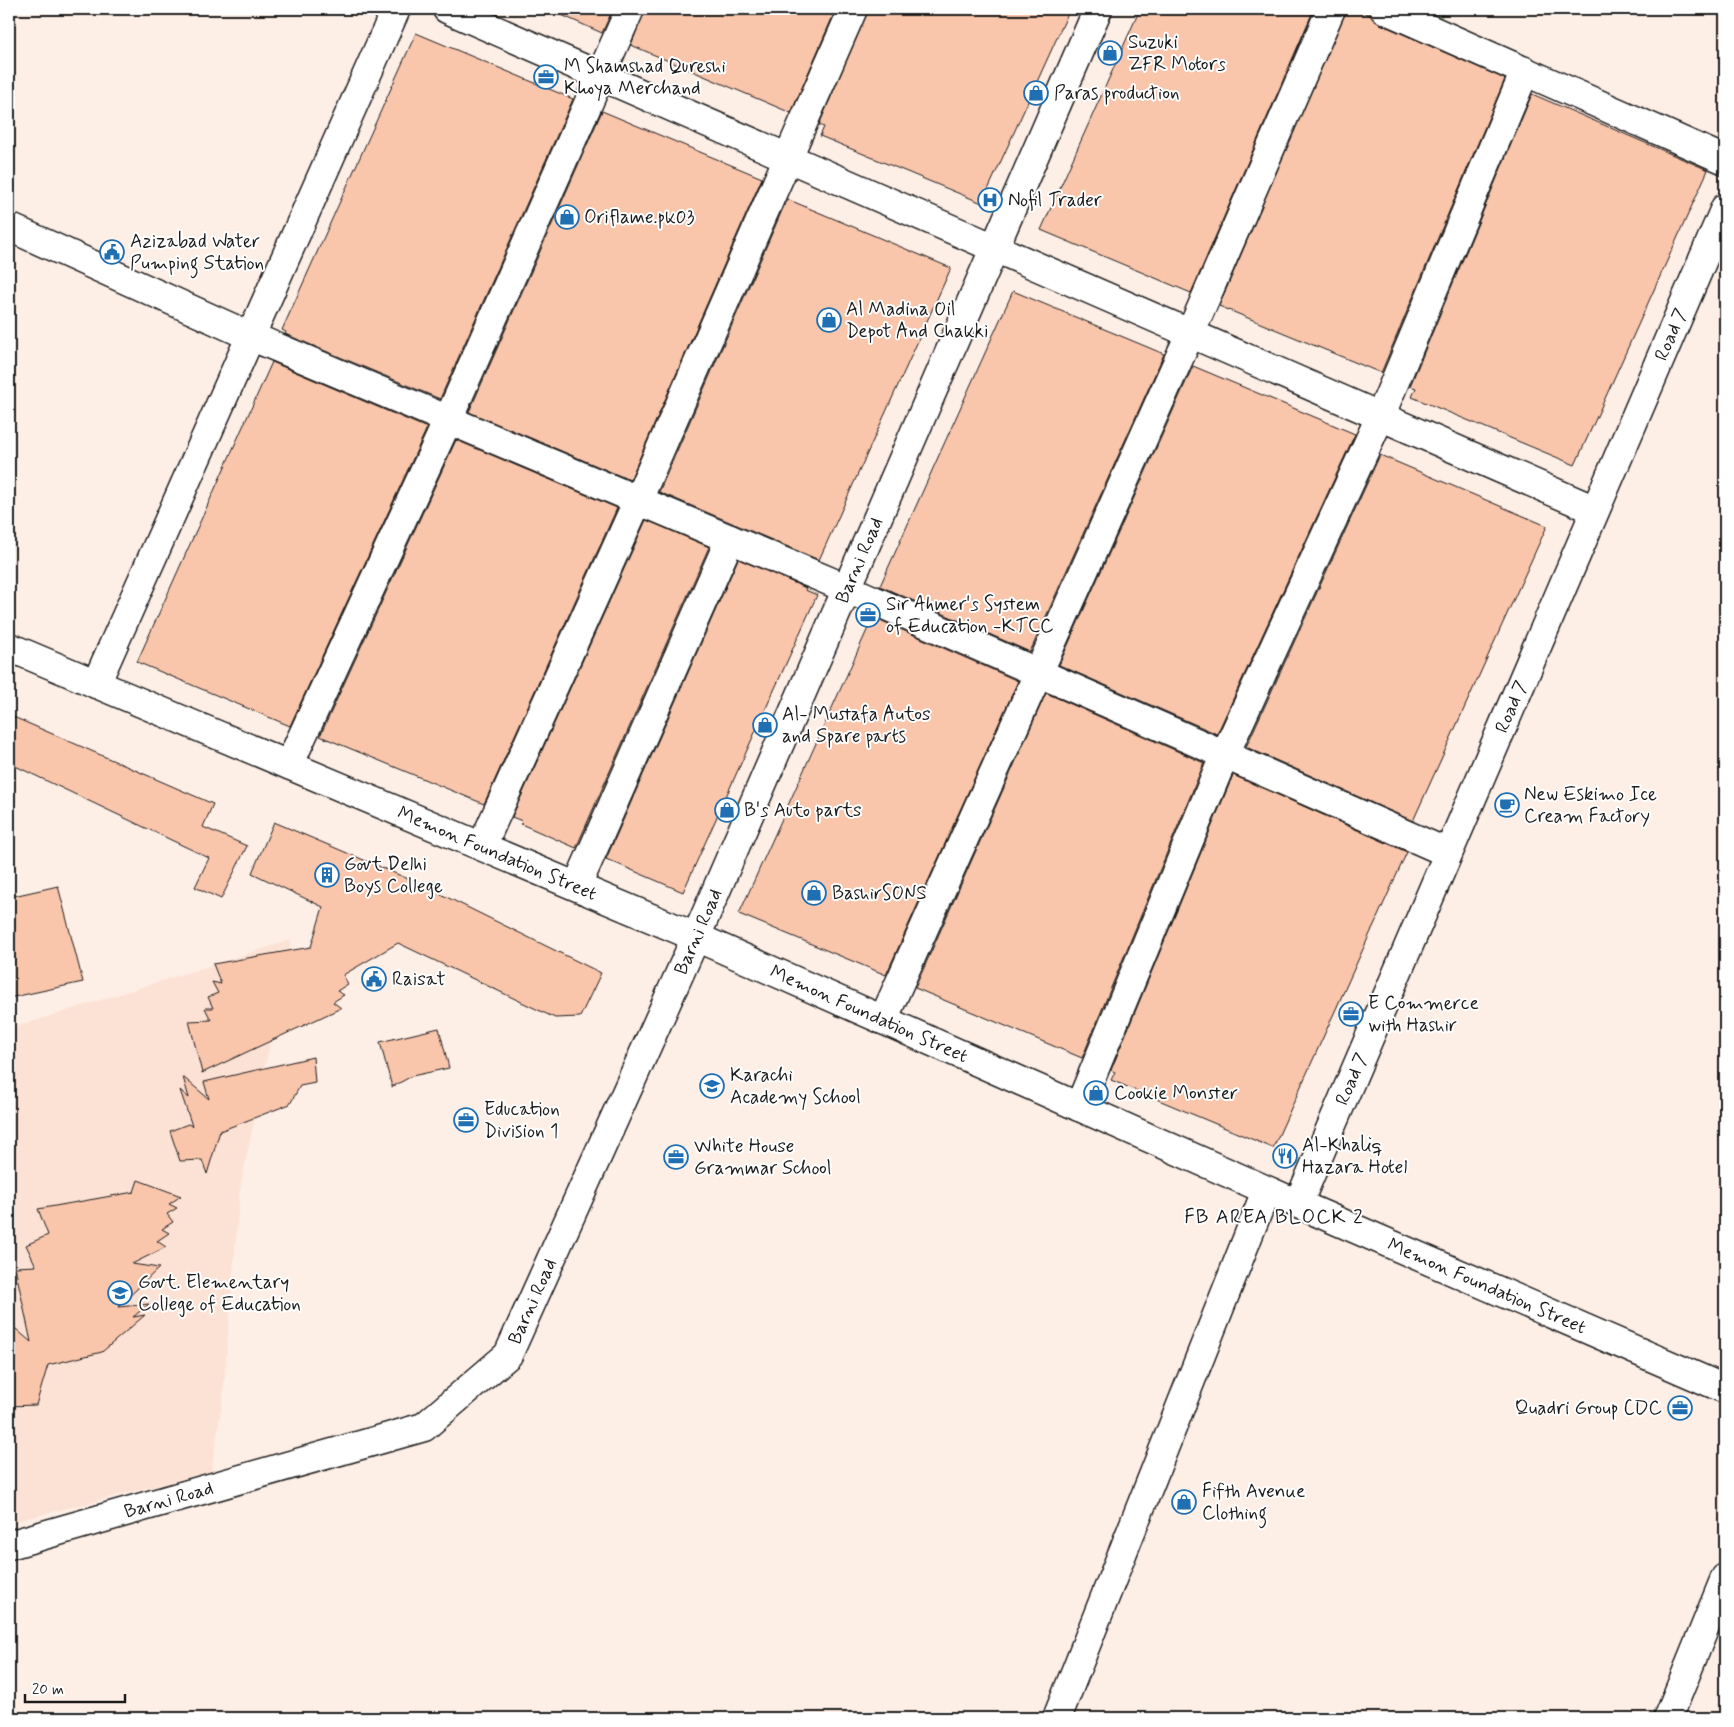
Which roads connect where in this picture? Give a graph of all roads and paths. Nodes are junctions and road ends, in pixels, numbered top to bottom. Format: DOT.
graph roads {
  1 [pos="396,9"];
  2 [pos="447,9"];
  3 [pos="630,9"];
  4 [pos="853,9"];
  5 [pos="1098,9"];
  6 [pos="1331,9"];
  7 [pos="1384,9"];
  8 [pos="1525,71"];
  9 [pos="600,76"];
  10 [pos="787,158"];
  11 [pos="1725,160"];
  12 [pos="1725,208"];
  13 [pos="9,227"];
  14 [pos="994,249"];
  15 [pos="1190,334"];
  16 [pos="250,336"];
  17 [pos="1380,417"];
  18 [pos="448,420"];
  19 [pos="638,500"];
  20 [pos="1595,510"];
  21 [pos="730,539"];
  22 [pos="848,589"];
  23 [pos="9,647"];
  24 [pos="1039,673"];
  25 [pos="96,684"];
  26 [pos="1225,754"];
  27 [pos="289,765"];
  28 [pos="482,846"];
  29 [pos="1448,853"];
  30 [pos="577,886"];
  31 [pos="696,937"];
  32 [pos="883,1020"];
  33 [pos="1079,1107"];
  34 [pos="1266,1190"];
  35 [pos="1298,1204"];
  36 [pos="1725,1389"];
  37 [pos="9,1545"];
  38 [pos="1725,1578"];
  39 [pos="1057,1718"];
  40 [pos="1668,1718"];
  1 -- 16 [label="street"];
  2 -- 9 [label="street"];
  3 -- 9 [label="street"];
  4 -- 10 [label="street"];
  5 -- 14 [label="street, Barni Road"];
  6 -- 15 [label="street"];
  7 -- 8 [label="street"];
  8 -- 11 [label="street"];
  8 -- 17 [label="street"];
  9 -- 10 [label="street"];
  9 -- 18 [label="street"];
  10 -- 14 [label="street"];
  10 -- 19 [label="street"];
  12 -- 20 [label="street, Road 7"];
  13 -- 16 [label="street"];
  14 -- 15 [label="street"];
  14 -- 22 [label="street, Barni Road"];
  15 -- 17 [label="street"];
  15 -- 24 [label="street"];
  16 -- 18 [label="street"];
  16 -- 25 [label="street"];
  17 -- 20 [label="street"];
  17 -- 26 [label="street"];
  18 -- 19 [label="street"];
  18 -- 27 [label="street"];
  19 -- 21 [label="street"];
  19 -- 28 [label="street"];
  20 -- 29 [label="street, Road 7"];
  21 -- 22 [label="street"];
  21 -- 30 [label="street"];
  22 -- 24 [label="street"];
  22 -- 31 [label="street, Barni Road"];
  23 -- 25 [label="street, Memon Foundation Street"];
  24 -- 26 [label="street"];
  24 -- 32 [label="street"];
  25 -- 27 [label="street, Memon Foundation Street"];
  26 -- 29 [label="street"];
  26 -- 33 [label="street"];
  27 -- 28 [label="street, Memon Foundation Street"];
  28 -- 30 [label="street, Memon Foundation Street"];
  29 -- 35 [label="street, Road 7"];
  30 -- 31 [label="street, Memon Foundation Street"];
  31 -- 32 [label="street, Memon Foundation Street"];
  31 -- 37 [label="street, Barni Road"];
  32 -- 33 [label="street, Memon Foundation Street"];
  33 -- 34 [label="street, Memon Foundation Street"];
  34 -- 35 [label="street, Memon Foundation Street"];
  34 -- 39 [label="street"];
  35 -- 36 [label="street, Memon Foundation Street"];
  38 -- 40 [label="street"];
}
